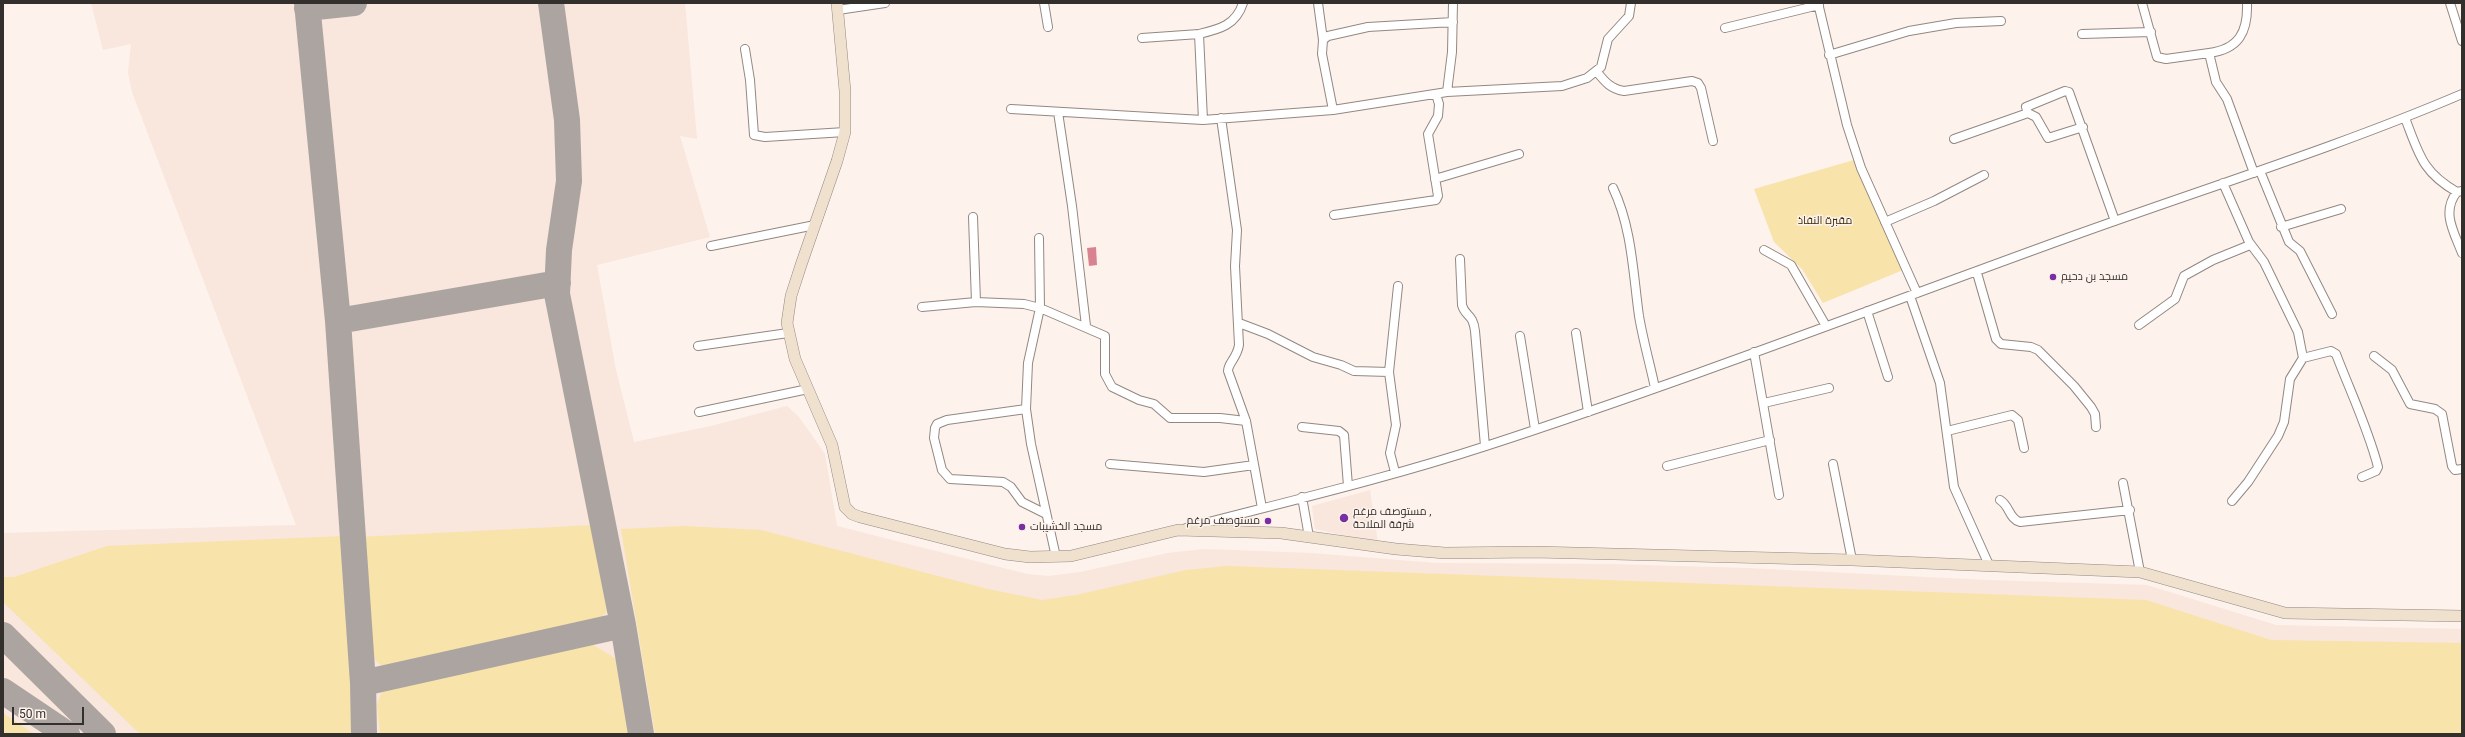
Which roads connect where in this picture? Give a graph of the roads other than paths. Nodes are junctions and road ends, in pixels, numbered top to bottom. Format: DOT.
graph roads {
  1 [pos="885,3"];
  2 [pos="1044,3"];
  3 [pos="1243,3"];
  4 [pos="1318,3"];
  5 [pos="1453,3"];
  6 [pos="1631,3"];
  7 [pos="2142,3"];
  8 [pos="2247,3"];
  9 [pos="2450,3"];
  10 [pos="1819,4"];
  11 [pos="838,6"];
  12 [pos="2001,21"];
  13 [pos="1453,22"];
  14 [pos="1048,27"];
  15 [pos="1725,28"];
  16 [pos="2151,32"];
  17 [pos="1199,34"];
  18 [pos="2082,34"];
  19 [pos="1142,38"];
  20 [pos="1323,40"];
  21 [pos="2462,41"];
  22 [pos="745,49"];
  23 [pos="2209,53"];
  24 [pos="1829,55"];
  25 [pos="1597,72"];
  26 [pos="1447,92"];
  27 [pos="1436,94"];
  28 [pos="2462,94"];
  29 [pos="1010,109"];
  30 [pos="1333,110"];
  31 [pos="1058,112"];
  32 [pos="2028,113"];
  33 [pos="1221,118"];
  34 [pos="2405,118"];
  35 [pos="1203,120"];
  36 [pos="2083,127"];
  37 [pos="845,132"];
  38 [pos="1954,138"];
  39 [pos="1713,141"];
  40 [pos="1519,154"];
  41 [pos="2257,172"];
  42 [pos="1984,175"];
  43 [pos="1435,179"];
  44 [pos="2223,183"];
  45 [pos="1613,188"];
  46 [pos="2459,192"];
  47 [pos="2341,209"];
  48 [pos="1334,215"];
  49 [pos="973,217"];
  50 [pos="2115,221"];
  51 [pos="1885,222"];
  52 [pos="815,225"];
  53 [pos="2282,227"];
  54 [pos="1039,238"];
  55 [pos="2250,245"];
  56 [pos="711,246"];
  57 [pos="1764,250"];
  58 [pos="2462,253"];
  59 [pos="1460,259"];
  60 [pos="1977,273"];
  61 [pos="1398,286"];
  62 [pos="1913,294"];
  63 [pos="976,302"];
  64 [pos="922,307"];
  65 [pos="1040,308"];
  66 [pos="1867,311"];
  67 [pos="2332,314"];
  68 [pos="1239,323"];
  69 [pos="2139,325"];
  70 [pos="1086,326"];
  71 [pos="1826,326"];
  72 [pos="788,333"];
  73 [pos="1576,333"];
  74 [pos="1520,336"];
  75 [pos="698,346"];
  76 [pos="1754,352"];
  77 [pos="2374,356"];
  78 [pos="2303,358"];
  79 [pos="1389,372"];
  80 [pos="1888,377"];
  81 [pos="1655,388"];
  82 [pos="1829,388"];
  83 [pos="808,389"];
  84 [pos="1764,403"];
  85 [pos="1026,409"];
  86 [pos="699,412"];
  87 [pos="1588,412"];
  88 [pos="1246,421"];
  89 [pos="1302,427"];
  90 [pos="2096,427"];
  91 [pos="1535,429"];
  92 [pos="1947,431"];
  93 [pos="1770,440"];
  94 [pos="1485,446"];
  95 [pos="2024,448"];
  96 [pos="1110,464"];
  97 [pos="1833,464"];
  98 [pos="1254,465"];
  99 [pos="1667,466"];
  100 [pos="2462,469"];
  101 [pos="1395,472"];
  102 [pos="2362,477"];
  103 [pos="2123,483"];
  104 [pos="1348,486"];
  105 [pos="1779,495"];
  106 [pos="1302,497"];
  107 [pos="2000,500"];
  108 [pos="2232,502"];
  109 [pos="1262,508"];
  110 [pos="2130,510"];
  111 [pos="1046,514"];
  112 [pos="1178,530"];
  113 [pos="1309,537"];
  114 [pos="1056,557"];
  115 [pos="1852,560"];
  116 [pos="1989,565"];
  117 [pos="2140,572"];
  118 [pos="2462,616"];
  1 -- 11 [label="street"];
  2 -- 14 [label="street"];
  3 -- 17 [label="street"];
  4 -- 20 [label="street"];
  5 -- 13 [label="street"];
  6 -- 25 [label="street"];
  7 -- 16 [label="street"];
  8 -- 23 [label="street"];
  9 -- 21 [label="street"];
  10 -- 15 [label="street"];
  10 -- 24 [label="street"];
  11 -- 37 [label="main road"];
  12 -- 24 [label="street"];
  13 -- 20 [label="street"];
  13 -- 26 [label="street"];
  16 -- 18 [label="street"];
  16 -- 23 [label="street"];
  17 -- 19 [label="street"];
  17 -- 35 [label="street"];
  20 -- 30 [label="street"];
  22 -- 37 [label="street"];
  23 -- 41 [label="street"];
  24 -- 51 [label="street"];
  25 -- 26 [label="street"];
  25 -- 39 [label="street"];
  26 -- 27 [label="street"];
  27 -- 30 [label="street"];
  27 -- 43 [label="street"];
  28 -- 34 [label="street"];
  29 -- 31 [label="street"];
  30 -- 33 [label="street"];
  31 -- 35 [label="street"];
  31 -- 70 [label="street"];
  32 -- 36 [label="street"];
  32 -- 36 [label="street"];
  32 -- 38 [label="street"];
  33 -- 35 [label="street"];
  33 -- 68 [label="street"];
  34 -- 41 [label="street"];
  34 -- 46 [label="street"];
  36 -- 50 [label="street"];
  37 -- 52 [label="main road"];
  40 -- 43 [label="street"];
  41 -- 44 [label="street"];
  41 -- 53 [label="street"];
  42 -- 51 [label="street"];
  43 -- 48 [label="street"];
  44 -- 50 [label="street"];
  44 -- 55 [label="street"];
  45 -- 81 [label="street"];
  46 -- 58 [label="street"];
  47 -- 53 [label="street"];
  49 -- 63 [label="street"];
  50 -- 60 [label="street"];
  51 -- 62 [label="street"];
  52 -- 56 [label="street"];
  52 -- 72 [label="main road"];
  53 -- 67 [label="street"];
  54 -- 65 [label="street"];
  55 -- 69 [label="street"];
  55 -- 78 [label="street"];
  57 -- 71 [label="street"];
  59 -- 94 [label="street"];
  60 -- 62 [label="street"];
  60 -- 90 [label="street"];
  61 -- 79 [label="street"];
  62 -- 66 [label="street"];
  62 -- 92 [label="street"];
  63 -- 64 [label="street"];
  63 -- 65 [label="street"];
  65 -- 70 [label="street"];
  65 -- 85 [label="street"];
  66 -- 71 [label="street"];
  66 -- 80 [label="street"];
  68 -- 79 [label="street"];
  68 -- 88 [label="street"];
  70 -- 88 [label="street"];
  71 -- 76 [label="street"];
  72 -- 75 [label="street"];
  72 -- 83 [label="main road"];
  73 -- 87 [label="street"];
  74 -- 91 [label="street"];
  76 -- 81 [label="street"];
  76 -- 84 [label="street"];
  77 -- 100 [label="street"];
  78 -- 102 [label="street"];
  78 -- 108 [label="street"];
  79 -- 101 [label="street"];
  81 -- 87 [label="street"];
  82 -- 84 [label="street"];
  83 -- 86 [label="street"];
  83 -- 114 [label="main road"];
  84 -- 93 [label="street"];
  85 -- 111 [label="street"];
  85 -- 111 [label="street"];
  87 -- 91 [label="street"];
  88 -- 98 [label="street"];
  89 -- 104 [label="street"];
  91 -- 94 [label="street"];
  92 -- 95 [label="street"];
  92 -- 116 [label="street"];
  93 -- 99 [label="street"];
  93 -- 105 [label="street"];
  94 -- 101 [label="street"];
  96 -- 98 [label="street"];
  97 -- 115 [label="street"];
  98 -- 109 [label="street"];
  101 -- 104 [label="street"];
  103 -- 110 [label="street"];
  104 -- 106 [label="street"];
  106 -- 109 [label="street"];
  106 -- 113 [label="street"];
  107 -- 110 [label="street"];
  109 -- 112 [label="street"];
  110 -- 117 [label="street"];
  111 -- 114 [label="street"];
  112 -- 113 [label="main road"];
  112 -- 114 [label="main road"];
  113 -- 115 [label="main road"];
  115 -- 116 [label="main road"];
  116 -- 117 [label="main road"];
  117 -- 118 [label="main road"];
}
